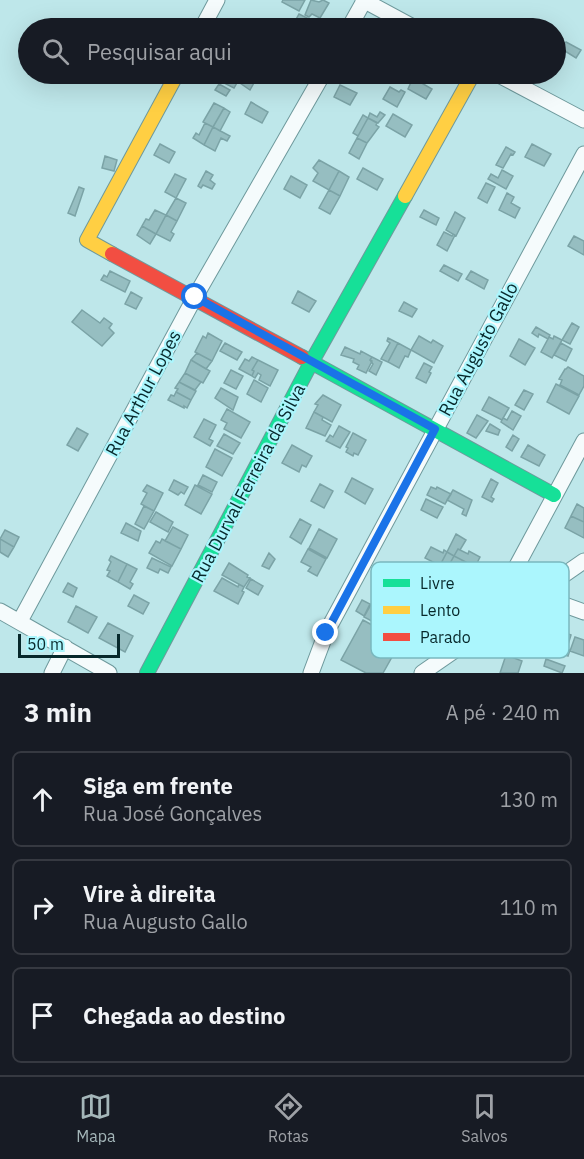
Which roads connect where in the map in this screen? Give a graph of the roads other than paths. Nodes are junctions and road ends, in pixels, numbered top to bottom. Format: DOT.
graph roads {
  1 [pos="217,0"];
  2 [pos="364,0"];
  3 [pos="207,18"];
  4 [pos="354,18"];
  5 [pos="397,18"];
  6 [pos="172,84"];
  7 [pos="317,84"];
  8 [pos="467,84"];
  9 [pos="516,84"];
  10 [pos="584,120"];
  11 [pos="584,154"];
  12 [pos="195,297"];
  13 [pos="311,363"];
  14 [pos="435,429"];
  15 [pos="584,441"];
  16 [pos="554,495"];
  17 [pos="584,561"];
  18 [pos="519,562"];
  19 [pos="569,572"];
  20 [pos="569,607"];
  21 [pos="0,612"];
  22 [pos="584,612"];
  23 [pos="20,621"];
  24 [pos="65,647"];
  25 [pos="447,658"];
  26 [pos="429,671"];
  27 [pos="52,673"];
  28 [pos="109,673"];
  29 [pos="147,673"];
  30 [pos="311,673"];
  31 [pos="450,673"];
  1 -- 3 [label="street"];
  2 -- 4 [label="street"];
  2 -- 5 [label="street"];
  6 -- 12 [label="street"];
  7 -- 12 [label="street, Rua Arthur Lopes"];
  8 -- 13 [label="street, Rua Durval Ferreira da Silva"];
  9 -- 10 [label="street"];
  11 -- 14 [label="street, Rua Augusto Gallo"];
  12 -- 13 [label="street"];
  12 -- 23 [label="street, Rua Arthur Lopes"];
  13 -- 14 [label="street"];
  13 -- 29 [label="street, Rua Durval Ferreira da Silva"];
  14 -- 16 [label="street"];
  14 -- 30 [label="street, Rua Augusto Gallo"];
  15 -- 16 [label="street"];
  16 -- 18 [label="street"];
  17 -- 19 [label="street"];
  20 -- 22 [label="street"];
  21 -- 23 [label="street"];
  23 -- 24 [label="street"];
  24 -- 27 [label="street"];
  24 -- 28 [label="street"];
  25 -- 26 [label="street"];
  26 -- 31 [label="street"];
}
